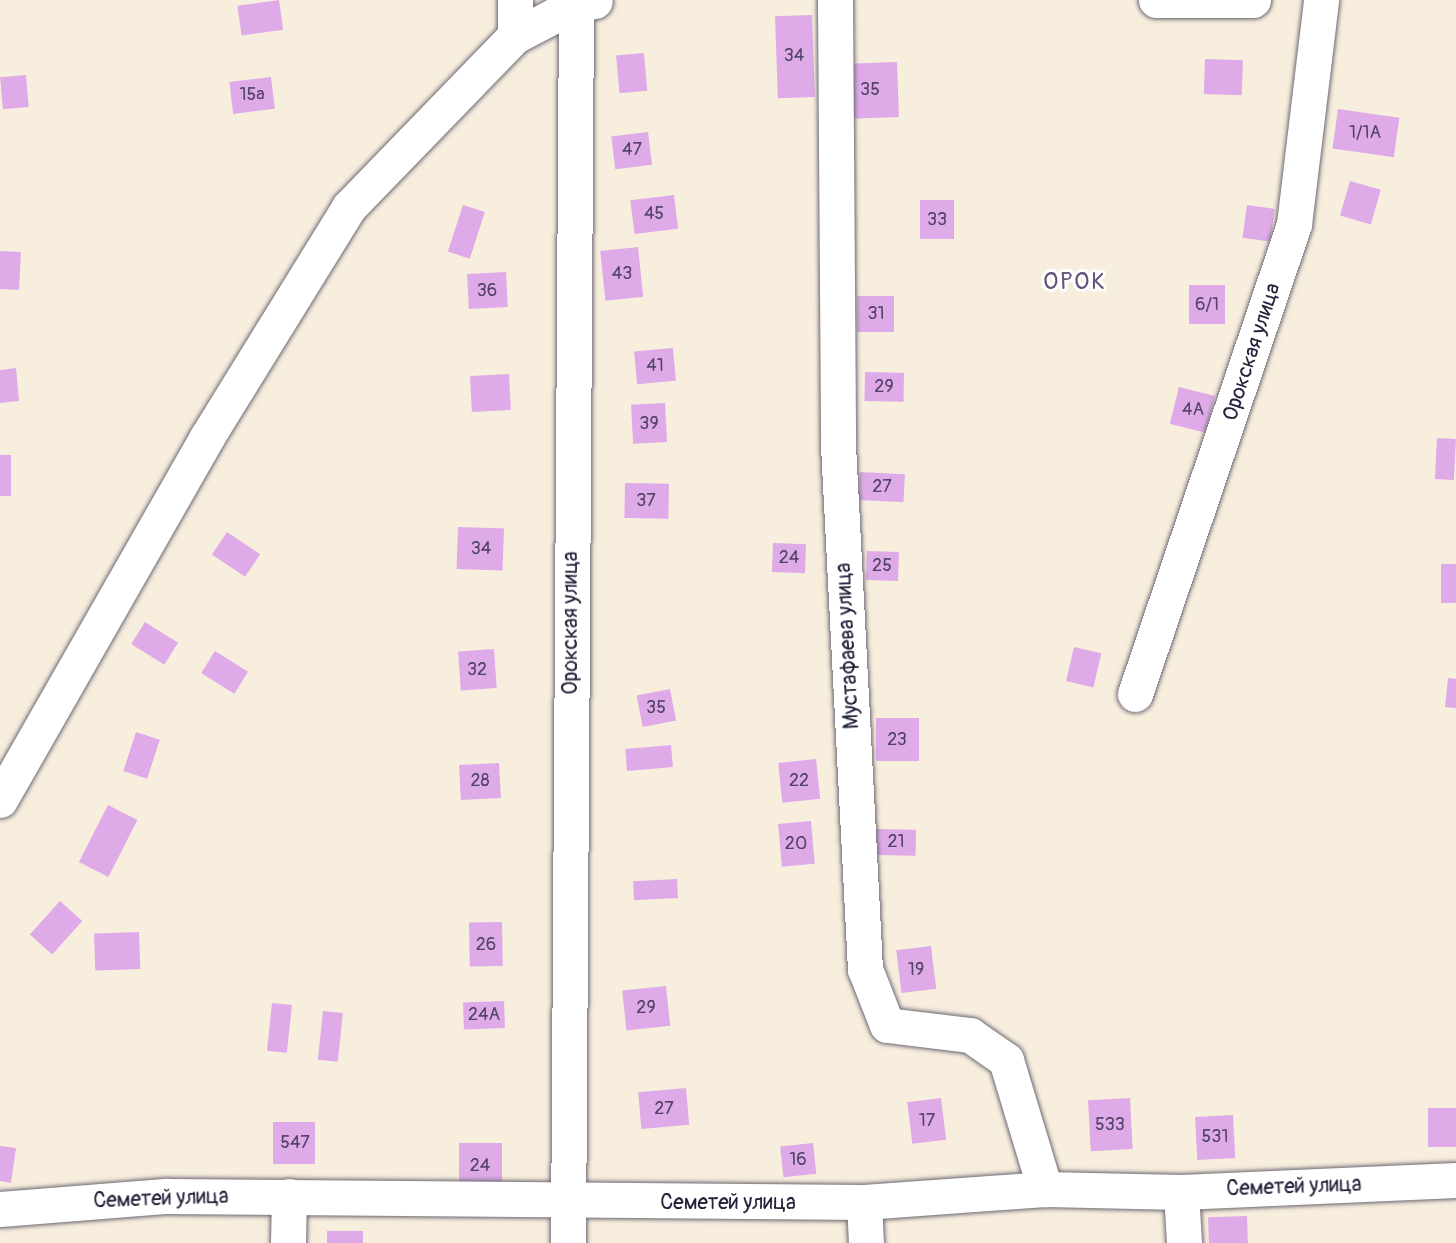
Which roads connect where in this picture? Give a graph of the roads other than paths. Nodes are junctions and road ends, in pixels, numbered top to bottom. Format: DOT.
graph roads {
  1 [pos="515,0"];
  2 [pos="835,0"];
  3 [pos="1156,0"];
  4 [pos="1253,0"];
  5 [pos="1321,0"];
  6 [pos="587,2"];
  7 [pos="514,36"];
  8 [pos="1135,694"];
  9 [pos="0,800"];
  10 [pos="1456,1180"];
  11 [pos="1045,1189"];
  12 [pos="1181,1192"];
  13 [pos="289,1196"];
  14 [pos="864,1202"];
  15 [pos="567,1203"];
  16 [pos="0,1209"];
  17 [pos="288,1243"];
  18 [pos="568,1243"];
  19 [pos="866,1243"];
  20 [pos="1184,1243"];
  1 -- 7 [label="street"];
  2 -- 11 [label="street, Мустафаева улица"];
  3 -- 4 [label="street"];
  5 -- 8 [label="street, Орокская улица"];
  6 -- 7 [label="street"];
  6 -- 15 [label="street, Орокская улица"];
  7 -- 9 [label="street"];
  10 -- 12 [label="street, Семетей улица"];
  11 -- 12 [label="street, Семетей улица"];
  11 -- 14 [label="street, Семетей улица"];
  12 -- 20 [label="street"];
  13 -- 15 [label="street, Семетей улица"];
  13 -- 16 [label="street, Семетей улица"];
  13 -- 17 [label="street"];
  14 -- 15 [label="street, Семетей улица"];
  14 -- 19 [label="street"];
  15 -- 18 [label="street, Орокская улица"];
}
